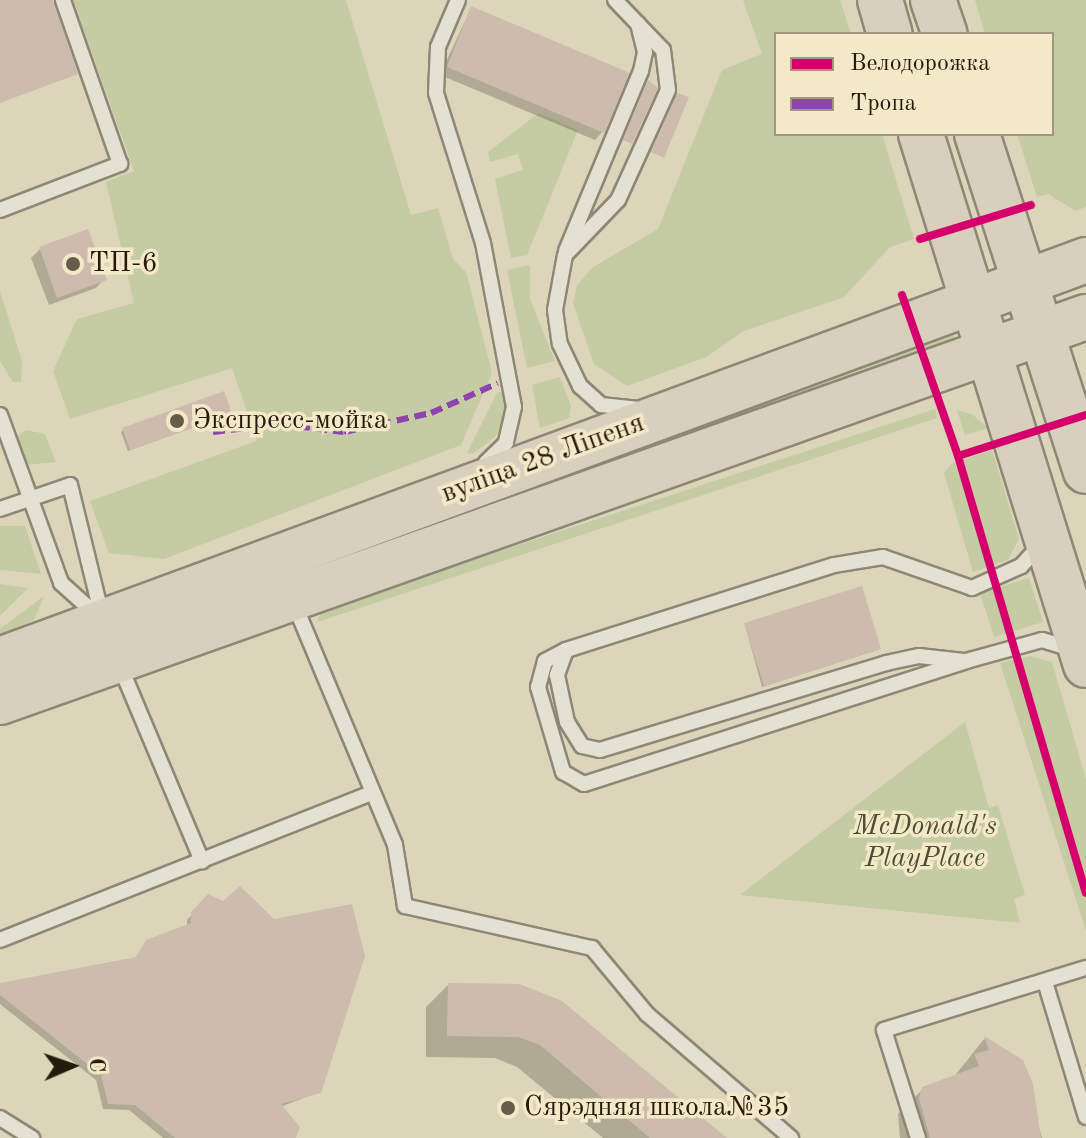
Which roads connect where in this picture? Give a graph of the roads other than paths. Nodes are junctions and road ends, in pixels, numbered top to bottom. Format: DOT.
graph roads {
  1 [pos="63,0"];
  2 [pos="458,0"];
  3 [pos="615,0"];
  4 [pos="880,0"];
  5 [pos="933,0"];
  6 [pos="629,11"];
  7 [pos="889,32"];
  8 [pos="944,32"];
  9 [pos="922,136"];
  10 [pos="978,136"];
  11 [pos="0,210"];
  12 [pos="565,255"];
  13 [pos="1086,260"];
  14 [pos="1026,281"];
  15 [pos="972,301"];
  16 [pos="1086,317"];
  17 [pos="1043,331"];
  18 [pos="991,352"];
  19 [pos="754,383"];
  20 [pos="0,415"];
  21 [pos="1086,471"];
  22 [pos="29,499"];
  23 [pos="0,509"];
  24 [pos="388,515"];
  25 [pos="1047,534"];
  26 [pos="293,601"];
  27 [pos="110,641"];
  28 [pos="566,650"];
  29 [pos="0,660"];
  30 [pos="1085,660"];
  31 [pos="966,661"];
  32 [pos="0,702"];
  33 [pos="372,793"];
  34 [pos="202,861"];
  35 [pos="0,940"];
  36 [pos="1086,968"];
  37 [pos="1045,982"];
  38 [pos="1086,1117"];
  39 [pos="0,1118"];
  40 [pos="32,1138"];
  41 [pos="791,1138"];
  42 [pos="918,1138"];
  1 -- 11 [label="lane"];
  2 -- 24 [label="lane"];
  3 -- 6 [label="lane"];
  4 -- 7 [label="main road"];
  5 -- 8 [label="main road"];
  6 -- 12 [label="lane"];
  6 -- 12 [label="lane"];
  9 -- 15 [label="main road"];
  10 -- 14 [label="main road"];
  12 -- 19 [label="lane"];
  13 -- 14 [label="main road, вуліца 28 Ліпеня"];
  14 -- 15 [label="main road, вуліца 28 Ліпеня"];
  14 -- 17 [label="main road"];
  15 -- 18 [label="main road"];
  15 -- 19 [label="main road, вуліца 28 Ліпеня"];
  16 -- 17 [label="main road, вуліца 28 Ліпеня"];
  17 -- 18 [label="main road, вуліца 28 Ліпеня"];
  17 -- 21 [label="main road"];
  18 -- 25 [label="main road"];
  18 -- 26 [label="main road, вуліца 28 Ліпеня"];
  19 -- 24 [label="main road, вуліца 28 Ліпеня"];
  20 -- 22 [label="lane"];
  22 -- 23 [label="lane"];
  22 -- 27 [label="lane"];
  22 -- 27 [label="lane"];
  24 -- 27 [label="main road, вуліца 28 Ліпеня"];
  25 -- 28 [label="lane"];
  25 -- 30 [label="main road"];
  26 -- 27 [label="main road, вуліца 28 Ліпеня"];
  26 -- 33 [label="lane"];
  27 -- 29 [label="main road, вуліца 28 Ліпеня"];
  27 -- 32 [label="main road, вуліца 28 Ліпеня"];
  27 -- 34 [label="lane"];
  28 -- 31 [label="lane"];
  28 -- 31 [label="lane"];
  30 -- 31 [label="lane"];
  33 -- 34 [label="lane"];
  33 -- 41 [label="lane"];
  34 -- 35 [label="lane"];
  36 -- 37 [label="lane"];
  37 -- 38 [label="lane"];
  37 -- 42 [label="lane"];
  39 -- 40 [label="lane"];
}
